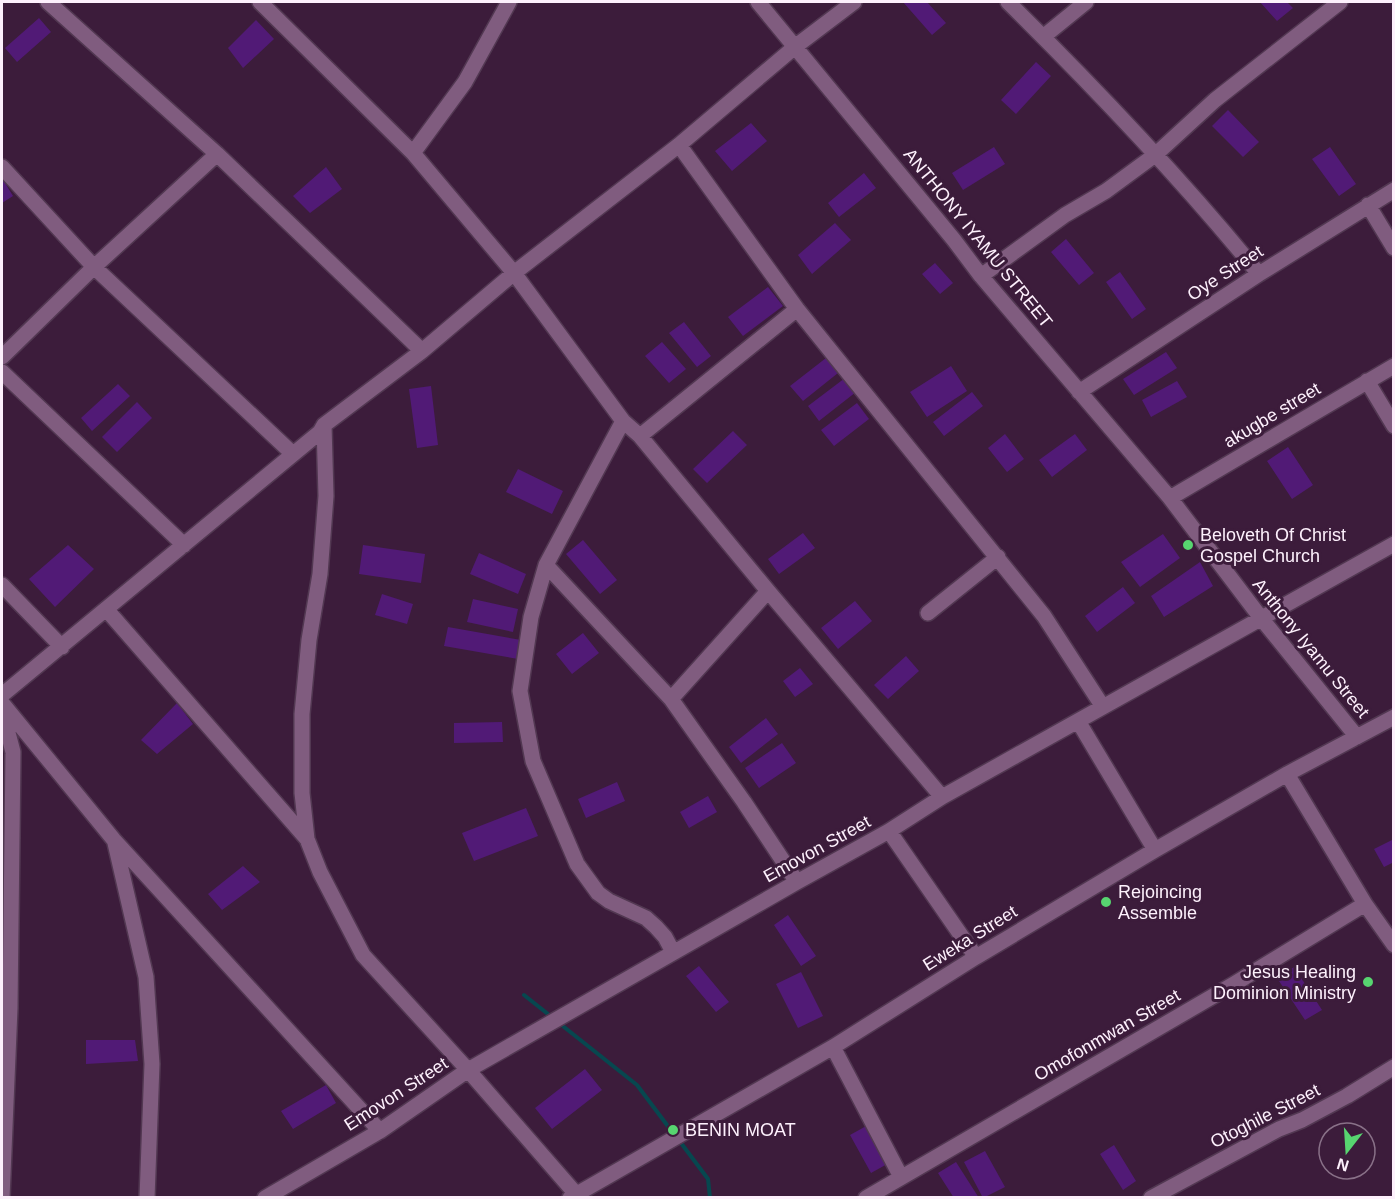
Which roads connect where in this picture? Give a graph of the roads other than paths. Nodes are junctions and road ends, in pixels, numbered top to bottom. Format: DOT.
graph roads {
  1 [pos="48,2"];
  2 [pos="260,2"];
  3 [pos="758,2"];
  4 [pos="854,2"];
  5 [pos="1008,2"];
  6 [pos="1086,2"];
  7 [pos="1340,2"];
  8 [pos="507,3"];
  9 [pos="1043,37"];
  10 [pos="796,46"];
  11 [pos="680,145"];
  12 [pos="413,153"];
  13 [pos="217,154"];
  14 [pos="1155,155"];
  15 [pos="2,167"];
  16 [pos="1394,190"];
  17 [pos="1368,205"];
  18 [pos="1394,248"];
  19 [pos="94,267"];
  20 [pos="514,273"];
  21 [pos="1259,274"];
  22 [pos="981,276"];
  23 [pos="796,309"];
  24 [pos="422,351"];
  25 [pos="2,357"];
  26 [pos="1394,366"];
  27 [pos="2,372"];
  28 [pos="1367,381"];
  29 [pos="1079,392"];
  30 [pos="623,421"];
  31 [pos="324,425"];
  32 [pos="1394,426"];
  33 [pos="640,436"];
  34 [pos="293,454"];
  35 [pos="1170,498"];
  36 [pos="1394,544"];
  37 [pos="184,545"];
  38 [pos="998,557"];
  39 [pos="546,565"];
  40 [pos="2,585"];
  41 [pos="768,591"];
  42 [pos="106,609"];
  43 [pos="927,613"];
  44 [pos="1261,618"];
  45 [pos="62,647"];
  46 [pos="2,696"];
  47 [pos="671,699"];
  48 [pos="2,703"];
  49 [pos="1103,707"];
  50 [pos="2,710"];
  51 [pos="1394,717"];
  52 [pos="1078,721"];
  53 [pos="1357,736"];
  54 [pos="1287,774"];
  55 [pos="942,797"];
  56 [pos="889,831"];
  57 [pos="307,839"];
  58 [pos="114,840"];
  59 [pos="1155,850"];
  60 [pos="6,856"];
  61 [pos="797,882"];
  62 [pos="1365,904"];
  63 [pos="1394,945"];
  64 [pos="673,952"];
  65 [pos="976,957"];
  66 [pos="833,1047"];
  67 [pos="1394,1067"];
  68 [pos="468,1070"];
  69 [pos="380,1131"];
  70 [pos="901,1177"];
  71 [pos="2,1188"];
  72 [pos="874,1195"];
  73 [pos="573,1196"];
  74 [pos="2,1197"];
  75 [pos="147,1197"];
  76 [pos="265,1197"];
  77 [pos="1151,1197"];
  1 -- 13 [label="street"];
  2 -- 12 [label="street"];
  3 -- 10 [label="street, ANTHONY IYAMU STREET"];
  4 -- 10 [label="street"];
  5 -- 9 [label="street"];
  6 -- 9 [label="street"];
  7 -- 14 [label="street"];
  8 -- 12 [label="street"];
  9 -- 14 [label="street"];
  10 -- 11 [label="street"];
  10 -- 22 [label="street, ANTHONY IYAMU STREET"];
  11 -- 20 [label="street"];
  11 -- 23 [label="street"];
  12 -- 20 [label="street"];
  13 -- 19 [label="street"];
  13 -- 24 [label="street"];
  14 -- 21 [label="street"];
  14 -- 22 [label="street"];
  15 -- 19 [label="street"];
  16 -- 17 [label="street, Oye Street"];
  17 -- 18 [label="street"];
  17 -- 21 [label="street, Oye Street"];
  19 -- 25 [label="street"];
  19 -- 34 [label="street"];
  20 -- 24 [label="street"];
  20 -- 30 [label="street"];
  21 -- 29 [label="street, Oye Street"];
  22 -- 29 [label="street, ANTHONY IYAMU STREET"];
  23 -- 33 [label="street"];
  23 -- 38 [label="street"];
  24 -- 31 [label="street"];
  26 -- 28 [label="street, akugbe street"];
  27 -- 37 [label="street"];
  28 -- 32 [label="street"];
  28 -- 35 [label="street, akugbe street"];
  29 -- 35 [label="street, ANTHONY IYAMU STREET"];
  30 -- 33 [label="street"];
  30 -- 39 [label="street"];
  31 -- 34 [label="street"];
  31 -- 57 [label="street"];
  33 -- 41 [label="street"];
  34 -- 37 [label="street"];
  35 -- 44 [label="street, Anthony Iyamu Street"];
  36 -- 44 [label="street, Emovon Street"];
  37 -- 42 [label="street"];
  38 -- 43 [label="street"];
  38 -- 49 [label="street"];
  39 -- 47 [label="street"];
  39 -- 64 [label="street"];
  40 -- 45 [label="street"];
  41 -- 47 [label="street"];
  41 -- 55 [label="street"];
  42 -- 45 [label="street"];
  42 -- 57 [label="street"];
  44 -- 49 [label="street, Emovon Street"];
  44 -- 53 [label="street, Anthony Iyamu Street"];
  45 -- 46 [label="street"];
  47 -- 61 [label="street"];
  48 -- 58 [label="street"];
  49 -- 52 [label="street, Emovon Street"];
  50 -- 60 [label="street"];
  51 -- 53 [label="street, Eweka Street"];
  52 -- 55 [label="street, Emovon Street"];
  52 -- 59 [label="street"];
  53 -- 54 [label="street, Eweka Street"];
  54 -- 59 [label="street, Eweka Street"];
  54 -- 62 [label="street"];
  55 -- 56 [label="street, Emovon Street"];
  56 -- 61 [label="street, Emovon Street"];
  56 -- 65 [label="street"];
  57 -- 68 [label="street"];
  58 -- 69 [label="street"];
  58 -- 75 [label="street"];
  59 -- 65 [label="street, Eweka Street"];
  60 -- 71 [label="street"];
  61 -- 64 [label="street, Emovon Street"];
  62 -- 63 [label="street"];
  62 -- 70 [label="street, Omofonmwan Street"];
  64 -- 68 [label="street, Emovon Street"];
  65 -- 66 [label="street, Eweka Street"];
  66 -- 70 [label="street"];
  66 -- 73 [label="street, Eweka Street"];
  67 -- 77 [label="street, Otoghile Street"];
  68 -- 69 [label="street, Emovon Street"];
  68 -- 73 [label="street"];
  69 -- 76 [label="street, Emovon Street"];
  70 -- 72 [label="street, Omofonmwan Street"];
  71 -- 74 [label="street"];
}
